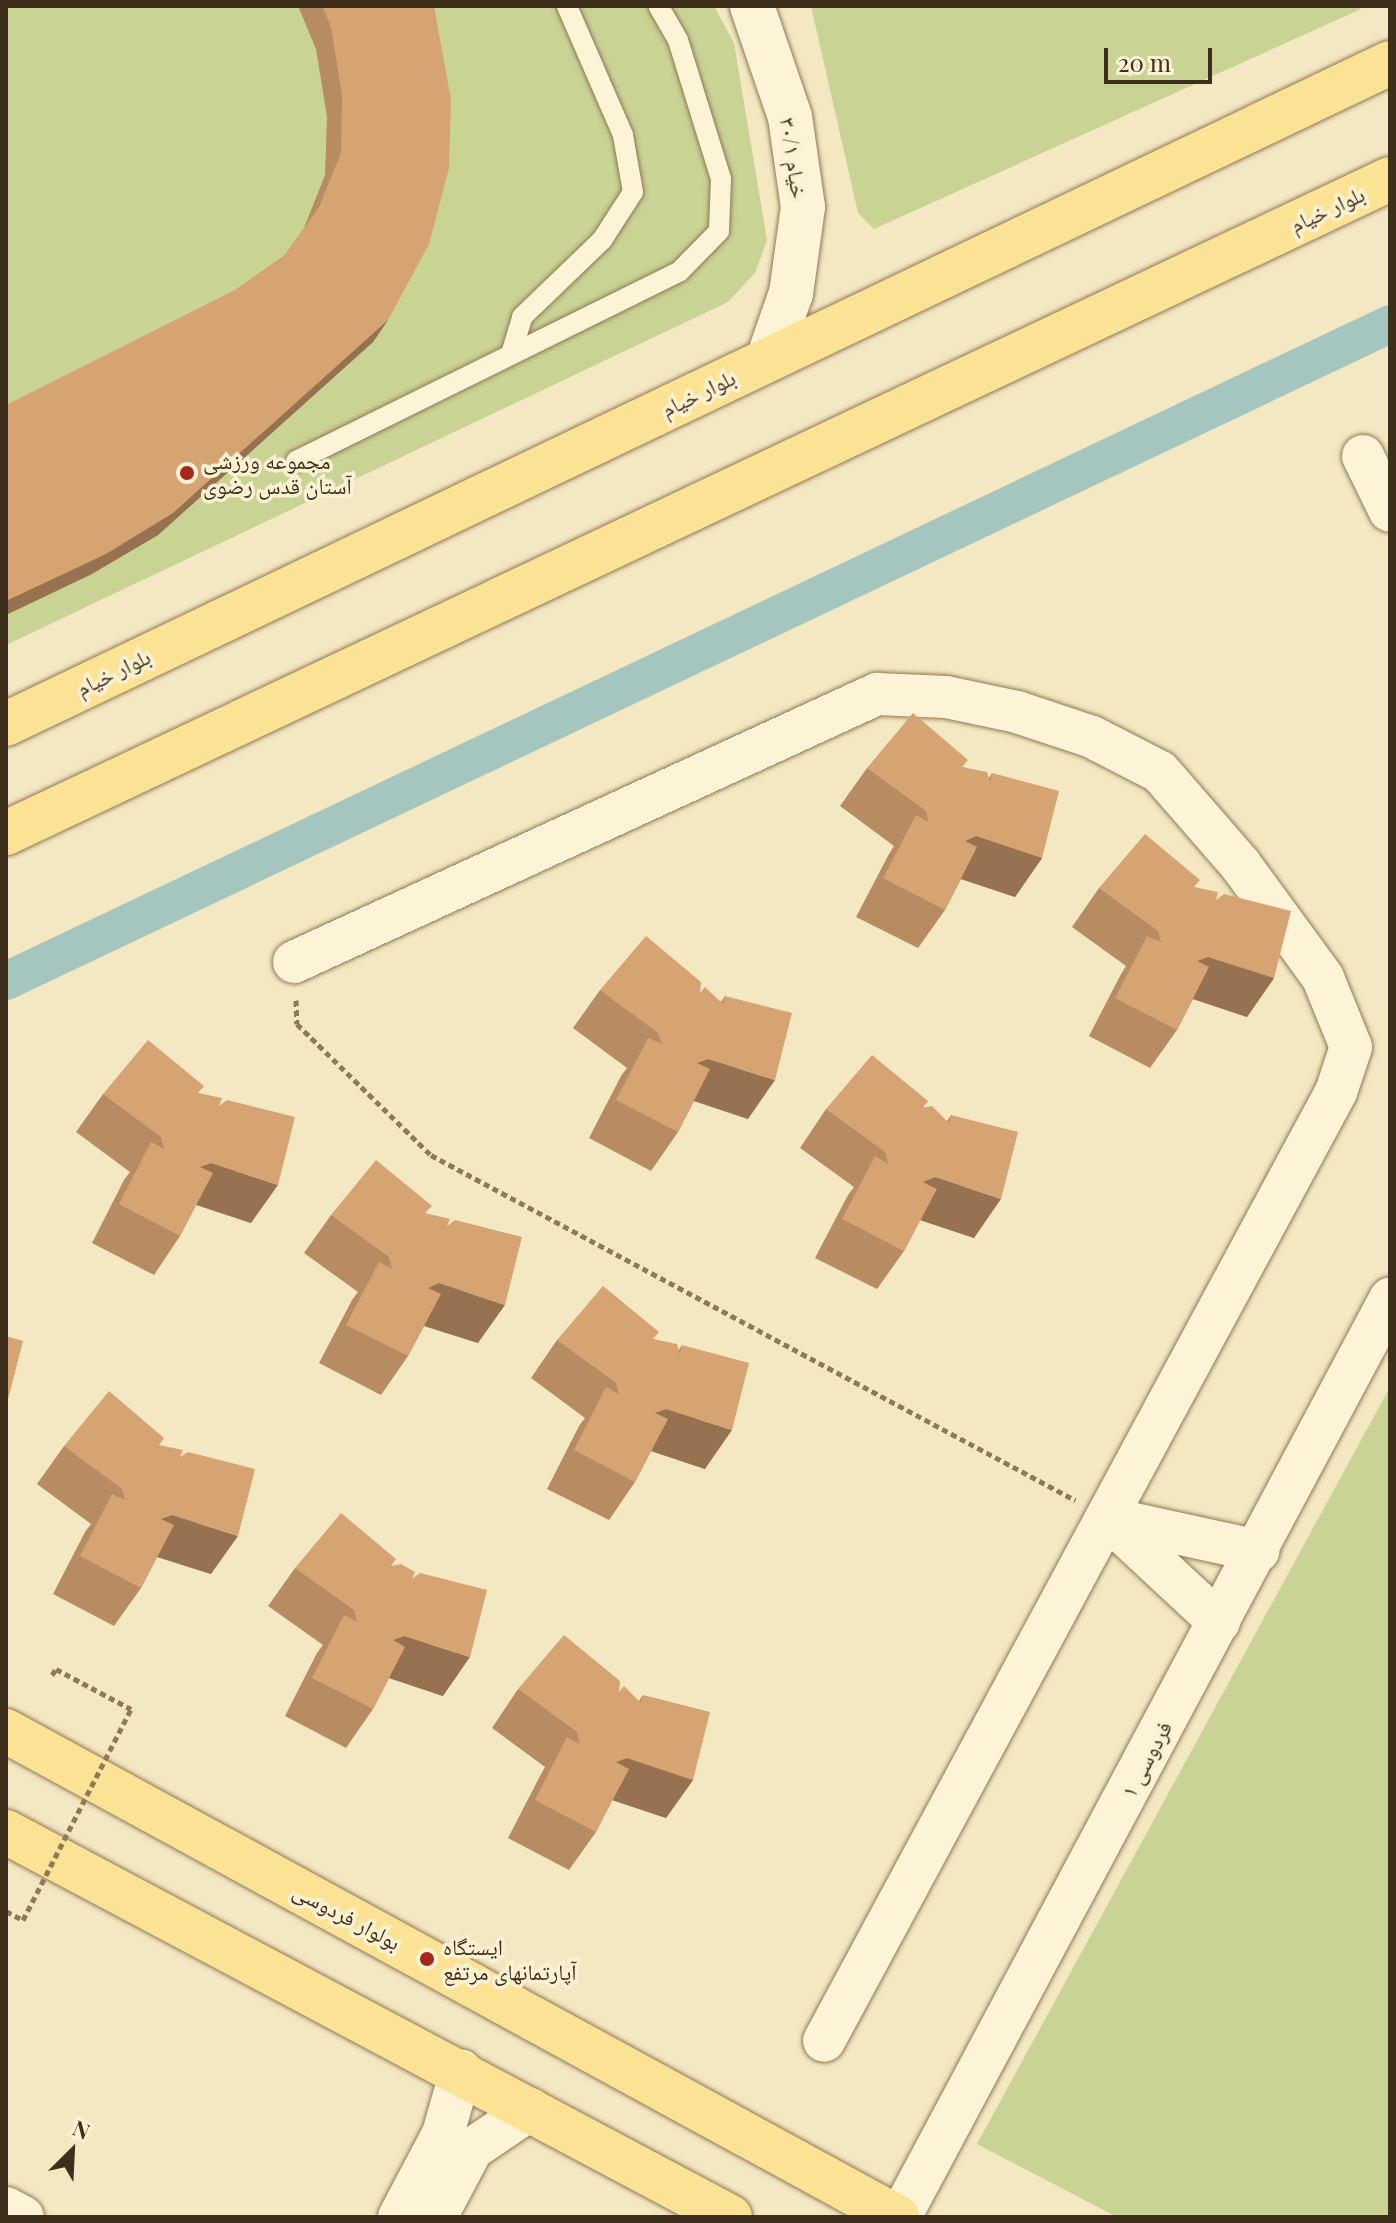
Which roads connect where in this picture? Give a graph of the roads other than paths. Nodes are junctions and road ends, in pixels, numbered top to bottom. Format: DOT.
graph roads {
  1 [pos="567,6"];
  2 [pos="658,6"];
  3 [pos="752,6"];
  4 [pos="1390,63"];
  5 [pos="1390,179"];
  6 [pos="511,354"];
  7 [pos="768,359"];
  8 [pos="1363,456"];
  9 [pos="296,461"];
  10 [pos="1390,511"];
  11 [pos="6,724"];
  12 [pos="6,833"];
  13 [pos="294,962"];
  14 [pos="1390,1299"];
  15 [pos="1107,1518"];
  16 [pos="1258,1551"];
  17 [pos="1219,1622"];
  18 [pos="6,1731"];
  19 [pos="6,1832"];
  20 [pos="824,2041"];
  21 [pos="461,2071"];
  22 [pos="531,2109"];
  23 [pos="6,2208"];
  24 [pos="23,2217"];
  25 [pos="399,2217"];
  26 [pos="436,2217"];
  27 [pos="730,2217"];
  28 [pos="898,2217"];
  1 -- 6 [label="lane"];
  2 -- 6 [label="lane"];
  3 -- 7 [label="street, خیام ۳۰/۱"];
  4 -- 7 [label="main road, بلوار خیام"];
  5 -- 12 [label="main road, بلوار خیام"];
  6 -- 9 [label="lane"];
  7 -- 11 [label="main road, بلوار خیام"];
  8 -- 10 [label="street"];
  13 -- 15 [label="street"];
  14 -- 16 [label="street, فردوسی ۱"];
  15 -- 16 [label="street"];
  15 -- 17 [label="street"];
  15 -- 20 [label="street"];
  16 -- 17 [label="street, فردوسی ۱"];
  17 -- 28 [label="street, فردوسی ۱"];
  18 -- 28 [label="main road, بولوار فردوسی"];
  19 -- 21 [label="main road"];
  21 -- 22 [label="main road"];
  21 -- 25 [label="street"];
  22 -- 26 [label="street"];
  22 -- 27 [label="main road"];
  23 -- 24 [label="street"];
}
